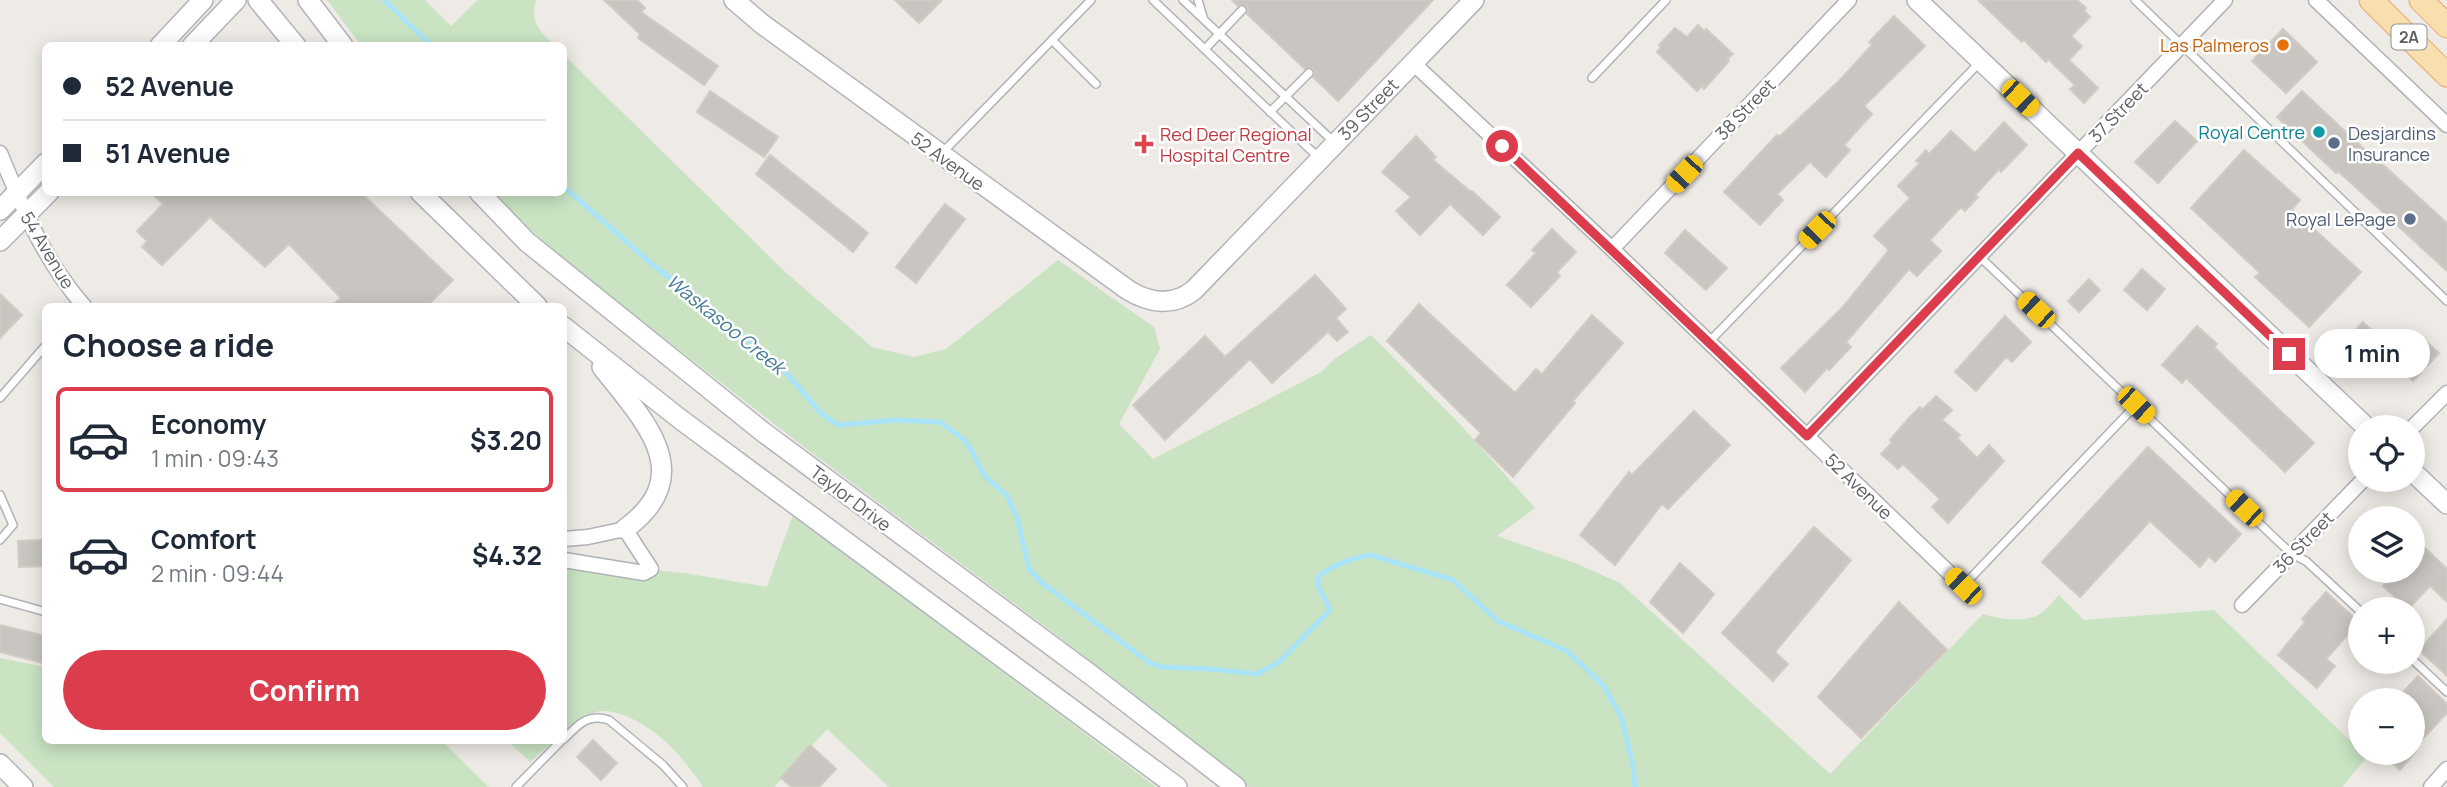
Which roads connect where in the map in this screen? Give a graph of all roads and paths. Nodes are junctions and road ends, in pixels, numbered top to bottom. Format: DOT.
graph roads {
  1 [pos="188,0"];
  2 [pos="203,0"];
  3 [pos="236,0"];
  4 [pos="258,0"];
  5 [pos="308,0"];
  6 [pos="734,0"];
  7 [pos="1091,0"];
  8 [pos="1153,0"];
  9 [pos="1183,0"];
  10 [pos="1198,0"];
  11 [pos="1474,0"];
  12 [pos="1666,0"];
  13 [pos="1849,0"];
  14 [pos="1917,0"];
  15 [pos="2135,0"];
  16 [pos="2225,0"];
  17 [pos="2316,0"];
  18 [pos="2371,0"];
  19 [pos="2421,0"];
  20 [pos="1242,10"];
  21 [pos="1204,18"];
  22 [pos="2447,26"];
  23 [pos="1219,33"];
  24 [pos="165,40"];
  25 [pos="1052,40"];
  26 [pos="196,42"];
  27 [pos="293,42"];
  28 [pos="340,42"];
  29 [pos="2183,44"];
  30 [pos="1205,49"];
  31 [pos="1982,61"];
  32 [pos="1413,63"];
  33 [pos="1309,73"];
  34 [pos="2447,75"];
  35 [pos="1592,78"];
  36 [pos="1096,84"];
  37 [pos="1285,97"];
  38 [pos="1270,112"];
  39 [pos="2447,125"];
  40 [pos="1336,143"];
  41 [pos="0,153"];
  42 [pos="2078,153"];
  43 [pos="941,155"];
  44 [pos="1320,160"];
  45 [pos="42,167"];
  46 [pos="16,193"];
  47 [pos="45,196"];
  48 [pos="424,196"];
  49 [pos="483,196"];
  50 [pos="0,210"];
  51 [pos="25,216"];
  52 [pos="0,242"];
  53 [pos="1612,249"];
  54 [pos="1980,257"];
  55 [pos="1171,301"];
  56 [pos="2447,301"];
  57 [pos="80,303"];
  58 [pos="534,303"];
  59 [pos="567,330"];
  60 [pos="1709,342"];
  61 [pos="584,344"];
  62 [pos="42,350"];
  63 [pos="2447,393"];
  64 [pos="0,398"];
  65 [pos="2136,405"];
  66 [pos="2353,415"];
  67 [pos="2425,416"];
  68 [pos="1807,436"];
  69 [pos="2425,483"];
  70 [pos="2351,492"];
  71 [pos="0,495"];
  72 [pos="2447,504"];
  73 [pos="625,529"];
  74 [pos="567,539"];
  75 [pos="0,540"];
  76 [pos="2292,554"];
  77 [pos="567,560"];
  78 [pos="1966,589"];
  79 [pos="0,599"];
  80 [pos="2348,600"];
  81 [pos="2242,605"];
  82 [pos="42,611"];
  83 [pos="2425,671"];
  84 [pos="2447,692"];
  85 [pos="567,736"];
  86 [pos="559,744"];
  87 [pos="0,764"];
  88 [pos="2447,769"];
  89 [pos="23,787"];
  90 [pos="516,787"];
  91 [pos="683,787"];
  92 [pos="1177,787"];
  93 [pos="1236,787"];
  94 [pos="2431,787"];
  1 -- 24 [label="main road"];
  2 -- 24 [label="main road"];
  3 -- 26 [label="main road"];
  4 -- 27 [label="main road"];
  5 -- 28 [label="main road"];
  6 -- 43 [label="main road, 52 Avenue"];
  7 -- 25 [label="lane"];
  8 -- 30 [label="lane"];
  9 -- 21 [label="lane"];
  10 -- 21 [label="lane"];
  11 -- 32 [label="main road, 39 Street"];
  12 -- 35 [label="lane"];
  13 -- 53 [label="street, 38 Street"];
  14 -- 31 [label="main road"];
  15 -- 29 [label="lane"];
  16 -- 29 [label="street, 37 Street"];
  17 -- 39 [label="street"];
  18 -- 34 [label="main road, 2A"];
  19 -- 22 [label="main road, 2A"];
  20 -- 23 [label="lane"];
  21 -- 23 [label="lane"];
  23 -- 30 [label="lane"];
  23 -- 37 [label="lane"];
  25 -- 36 [label="lane"];
  25 -- 43 [label="lane"];
  29 -- 42 [label="street, 37 Street"];
  29 -- 56 [label="lane"];
  30 -- 38 [label="lane"];
  31 -- 42 [label="main road"];
  31 -- 60 [label="lane"];
  32 -- 40 [label="main road, 39 Street"];
  32 -- 53 [label="street, 52 Avenue"];
  33 -- 37 [label="lane"];
  37 -- 38 [label="lane"];
  37 -- 40 [label="lane"];
  38 -- 44 [label="lane"];
  40 -- 44 [label="main road, 39 Street"];
  41 -- 46 [label="street, 54 Avenue"];
  42 -- 54 [label="street, 37 Street"];
  42 -- 66 [label="main road"];
  43 -- 55 [label="main road, 52 Avenue"];
  44 -- 55 [label="main road, 39 Street"];
  45 -- 46 [label="main road"];
  46 -- 50 [label="main road"];
  46 -- 51 [label="street, 54 Avenue"];
  47 -- 51 [label="main road"];
  48 -- 58 [label="main road"];
  49 -- 93 [label="main road, Taylor Drive"];
  51 -- 52 [label="main road"];
  51 -- 57 [label="street, 54 Avenue"];
  53 -- 60 [label="street, 52 Avenue"];
  54 -- 65 [label="lane"];
  54 -- 68 [label="street, 37 Street"];
  59 -- 61 [label="main road"];
  60 -- 68 [label="street, 52 Avenue"];
  61 -- 73 [label="main road"];
  61 -- 92 [label="main road"];
  62 -- 64 [label="lane"];
  63 -- 67 [label="street"];
  65 -- 76 [label="lane"];
  65 -- 78 [label="lane"];
  68 -- 78 [label="street, 52 Avenue"];
  69 -- 72 [label="main road"];
  70 -- 76 [label="street, 36 Street"];
  71 -- 75 [label="lane"];
  73 -- 74 [label="street"];
  73 -- 77 [label="street"];
  76 -- 80 [label="lane"];
  76 -- 81 [label="street, 36 Street"];
  79 -- 82 [label="lane"];
  83 -- 84 [label="lane"];
  85 -- 91 [label="lane"];
  86 -- 90 [label="lane"];
  87 -- 89 [label="main road"];
  88 -- 94 [label="street"];
}
